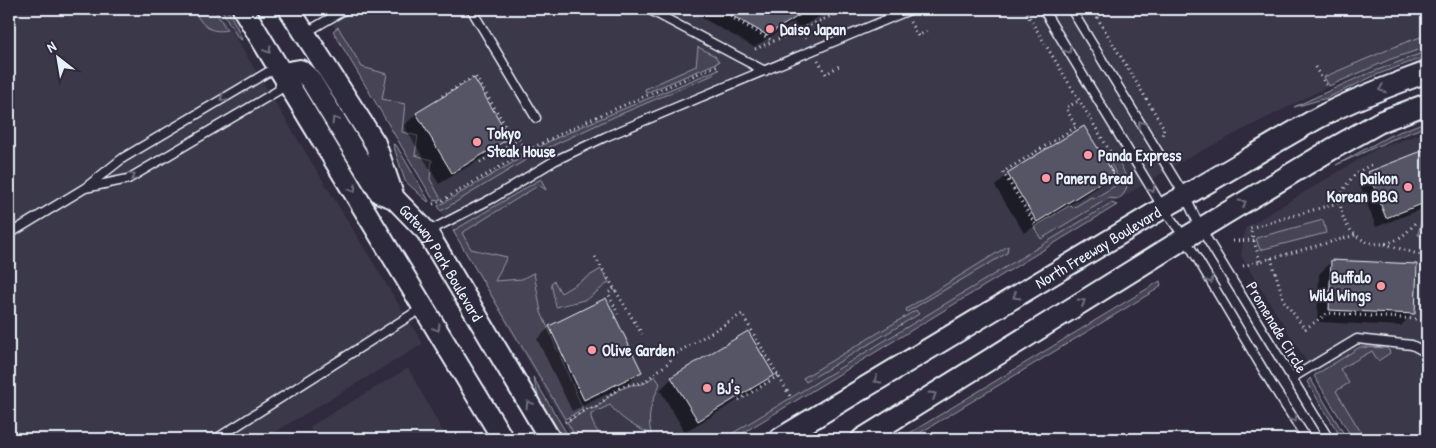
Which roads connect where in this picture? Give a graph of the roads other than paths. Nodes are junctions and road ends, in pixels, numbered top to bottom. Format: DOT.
graph roads {
  1 [pos="243,9"];
  2 [pos="289,9"];
  3 [pos="346,9"];
  4 [pos="472,9"];
  5 [pos="648,9"];
  6 [pos="912,9"];
  7 [pos="1042,9"];
  8 [pos="1071,9"];
  9 [pos="305,33"];
  10 [pos="765,71"];
  11 [pos="1427,72"];
  12 [pos="282,73"];
  13 [pos="1427,90"];
  14 [pos="1427,104"];
  15 [pos="536,118"];
  16 [pos="1382,121"];
  17 [pos="85,188"];
  18 [pos="1185,196"];
  19 [pos="394,198"];
  20 [pos="1163,208"];
  21 [pos="427,232"];
  22 [pos="1193,233"];
  23 [pos="9,234"];
  24 [pos="424,306"];
  25 [pos="1427,354"];
  26 [pos="1292,378"];
  27 [pos="216,439"];
  28 [pos="503,439"];
  29 [pos="550,439"];
  30 [pos="779,439"];
  31 [pos="862,439"];
  32 [pos="1307,439"];
  33 [pos="1329,439"];
  1 -- 12 [label="street, Gateway Park Boulevard, one-way"];
  2 -- 9 [label="street, Gateway Park Boulevard"];
  3 -- 9 [label="lane"];
  4 -- 15 [label="lane"];
  5 -- 10 [label="lane"];
  6 -- 10 [label="lane"];
  7 -- 20 [label="lane, one-way"];
  18 -- 8 [label="lane, one-way"];
  9 -- 19 [label="street, Gateway Park Boulevard"];
  10 -- 21 [label="lane"];
  11 -- 18 [label="street, North Freeway Boulevard, one-way"];
  12 -- 17 [label="lane, one-way"];
  17 -- 12 [label="lane, one-way"];
  19 -- 12 [label="street, one-way"];
  12 -- 24 [label="street, Gateway Park Boulevard, one-way"];
  13 -- 16 [label="street"];
  14 -- 16 [label="street"];
  22 -- 16 [label="street, one-way"];
  17 -- 23 [label="lane"];
  18 -- 20 [label="street, North Freeway Boulevard"];
  18 -- 22 [label="lane"];
  19 -- 21 [label="street, Gateway Park Boulevard"];
  20 -- 22 [label="lane"];
  20 -- 30 [label="street, North Freeway Boulevard, one-way"];
  29 -- 21 [label="street, Gateway Park Boulevard, one-way"];
  22 -- 26 [label="lane, Promenade Circle"];
  31 -- 22 [label="street, one-way"];
  22 -- 32 [label="lane, Promenade Circle, one-way"];
  24 -- 27 [label="lane"];
  24 -- 28 [label="street, Gateway Park Boulevard, one-way"];
  25 -- 26 [label="lane"];
  26 -- 33 [label="lane, Promenade Circle"];
}
